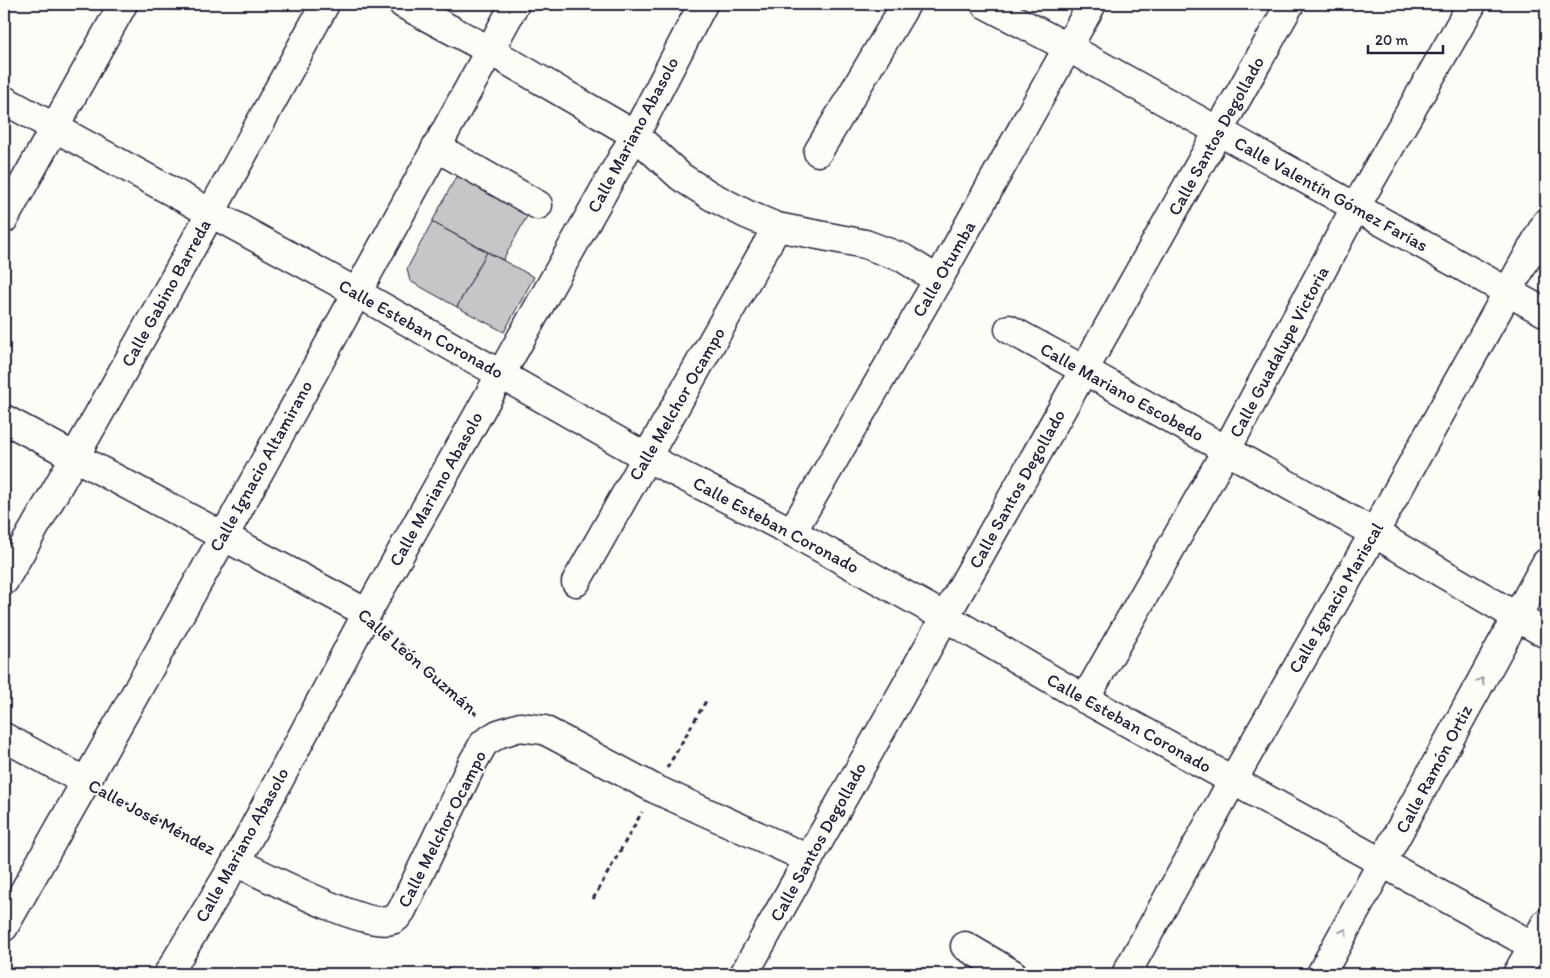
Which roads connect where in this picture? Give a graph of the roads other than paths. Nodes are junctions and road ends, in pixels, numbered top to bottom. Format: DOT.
graph roads {
  1 [pos="123,4"];
  2 [pos="325,4"];
  3 [pos="403,4"];
  4 [pos="515,4"];
  5 [pos="703,4"];
  6 [pos="906,4"];
  7 [pos="985,4"];
  8 [pos="1092,4"];
  9 [pos="1290,4"];
  10 [pos="1472,4"];
  11 [pos="1069,48"];
  12 [pos="489,50"];
  13 [pos="4,100"];
  14 [pos="53,128"];
  15 [pos="1218,132"];
  16 [pos="635,134"];
  17 [pos="436,147"];
  18 [pos="818,152"];
  19 [pos="538,205"];
  20 [pos="1355,208"];
  21 [pos="211,213"];
  22 [pos="4,219"];
  23 [pos="1546,223"];
  24 [pos="778,227"];
  25 [pos="938,280"];
  26 [pos="356,292"];
  27 [pos="1507,292"];
  28 [pos="1546,313"];
  29 [pos="1009,329"];
  30 [pos="1084,370"];
  31 [pos="500,373"];
  32 [pos="4,419"];
  33 [pos="1226,451"];
  34 [pos="75,458"];
  35 [pos="646,458"];
  36 [pos="792,532"];
  37 [pos="1374,533"];
  38 [pos="224,536"];
  39 [pos="1546,563"];
  40 [pos="4,581"];
  41 [pos="576,582"];
  42 [pos="367,613"];
  43 [pos="945,617"];
  44 [pos="1516,617"];
  45 [pos="1546,634"];
  46 [pos="1085,699"];
  47 [pos="4,737"];
  48 [pos="1233,780"];
  49 [pos="86,782"];
  50 [pos="809,859"];
  51 [pos="236,862"];
  52 [pos="1383,862"];
  53 [pos="386,921"];
  54 [pos="4,927"];
  55 [pos="1542,940"];
  56 [pos="965,946"];
  57 [pos="168,974"];
  58 [pos="744,974"];
  59 [pos="1012,974"];
  60 [pos="1126,974"];
  61 [pos="1321,974"];
  62 [pos="1517,974"];
  1 -- 14 [label="street"];
  2 -- 21 [label="street, Calle Gabino Barreda"];
  3 -- 12 [label="street"];
  4 -- 12 [label="street, Calle Ignacio Altamirano"];
  5 -- 16 [label="street, Calle Mariano Abasolo"];
  6 -- 18 [label="street"];
  7 -- 11 [label="street, Calle Valentín Gómez Farías"];
  8 -- 11 [label="street, Calle Otumba"];
  9 -- 15 [label="street, Calle Santos Degollado"];
  10 -- 20 [label="street, Calle Guadalupe Victoria"];
  11 -- 15 [label="street, Calle Valentín Gómez Farías"];
  11 -- 25 [label="street, Calle Otumba"];
  12 -- 16 [label="street"];
  12 -- 17 [label="street, Calle Ignacio Altamirano"];
  13 -- 14 [label="street, Calle Esteban Coronado"];
  14 -- 21 [label="street, Calle Esteban Coronado"];
  14 -- 22 [label="street"];
  15 -- 20 [label="street, Calle Valentín Gómez Farías"];
  15 -- 30 [label="street, Calle Santos Degollado"];
  16 -- 24 [label="street"];
  16 -- 31 [label="street, Calle Mariano Abasolo"];
  17 -- 19 [label="street"];
  17 -- 26 [label="street, Calle Ignacio Altamirano"];
  20 -- 27 [label="street, Calle Valentín Gómez Farías"];
  20 -- 33 [label="street, Calle Guadalupe Victoria"];
  21 -- 26 [label="street, Calle Esteban Coronado"];
  21 -- 34 [label="street, Calle Gabino Barreda"];
  23 -- 27 [label="street, Calle Ignacio Mariscal"];
  24 -- 25 [label="street"];
  24 -- 35 [label="street, Calle Melchor Ocampo"];
  25 -- 36 [label="street, Calle Otumba"];
  26 -- 31 [label="street, Calle Esteban Coronado"];
  26 -- 38 [label="street, Calle Ignacio Altamirano"];
  27 -- 28 [label="street, Calle Valentín Gómez Farías"];
  27 -- 37 [label="street, Calle Ignacio Mariscal"];
  29 -- 30 [label="street, Calle Mariano Escobedo"];
  30 -- 33 [label="street, Calle Mariano Escobedo"];
  30 -- 43 [label="street, Calle Santos Degollado"];
  31 -- 35 [label="street, Calle Esteban Coronado"];
  31 -- 42 [label="street, Calle Mariano Abasolo"];
  32 -- 34 [label="street, Calle León Guzmán"];
  33 -- 37 [label="street, Calle Mariano Escobedo"];
  33 -- 46 [label="street, Calle Guadalupe Victoria"];
  34 -- 38 [label="street, Calle León Guzmán"];
  34 -- 40 [label="street, Calle Gabino Barreda"];
  35 -- 36 [label="street, Calle Esteban Coronado"];
  35 -- 41 [label="street, Calle Melchor Ocampo"];
  36 -- 43 [label="street, Calle Esteban Coronado"];
  37 -- 44 [label="street, Calle Mariano Escobedo"];
  37 -- 48 [label="street, Calle Ignacio Mariscal"];
  38 -- 42 [label="street, Calle León Guzmán"];
  38 -- 49 [label="street, Calle Ignacio Altamirano"];
  39 -- 44 [label="street, Calle Ramón Ortiz"];
  42 -- 51 [label="street, Calle Mariano Abasolo"];
  43 -- 46 [label="street, Calle Esteban Coronado"];
  43 -- 50 [label="street, Calle Santos Degollado"];
  44 -- 45 [label="street, Calle Mariano Escobedo"];
  52 -- 44 [label="street, Calle Ramón Ortiz, one-way"];
  46 -- 48 [label="street, Calle Esteban Coronado"];
  47 -- 49 [label="street, Calle José Méndez"];
  48 -- 52 [label="street, Calle Esteban Coronado"];
  48 -- 60 [label="street, Calle Ignacio Mariscal"];
  49 -- 54 [label="street, Calle Ignacio Altamirano"];
  50 -- 53 [label="street, Calle Melchor Ocampo"];
  50 -- 58 [label="street, Calle Santos Degollado"];
  51 -- 53 [label="street, Calle José Méndez"];
  51 -- 57 [label="street, Calle Mariano Abasolo"];
  52 -- 55 [label="street, Calle Esteban Coronado"];
  61 -- 52 [label="street, Calle Ramón Ortiz, one-way"];
  55 -- 62 [label="street"];
  56 -- 59 [label="street"];
}
